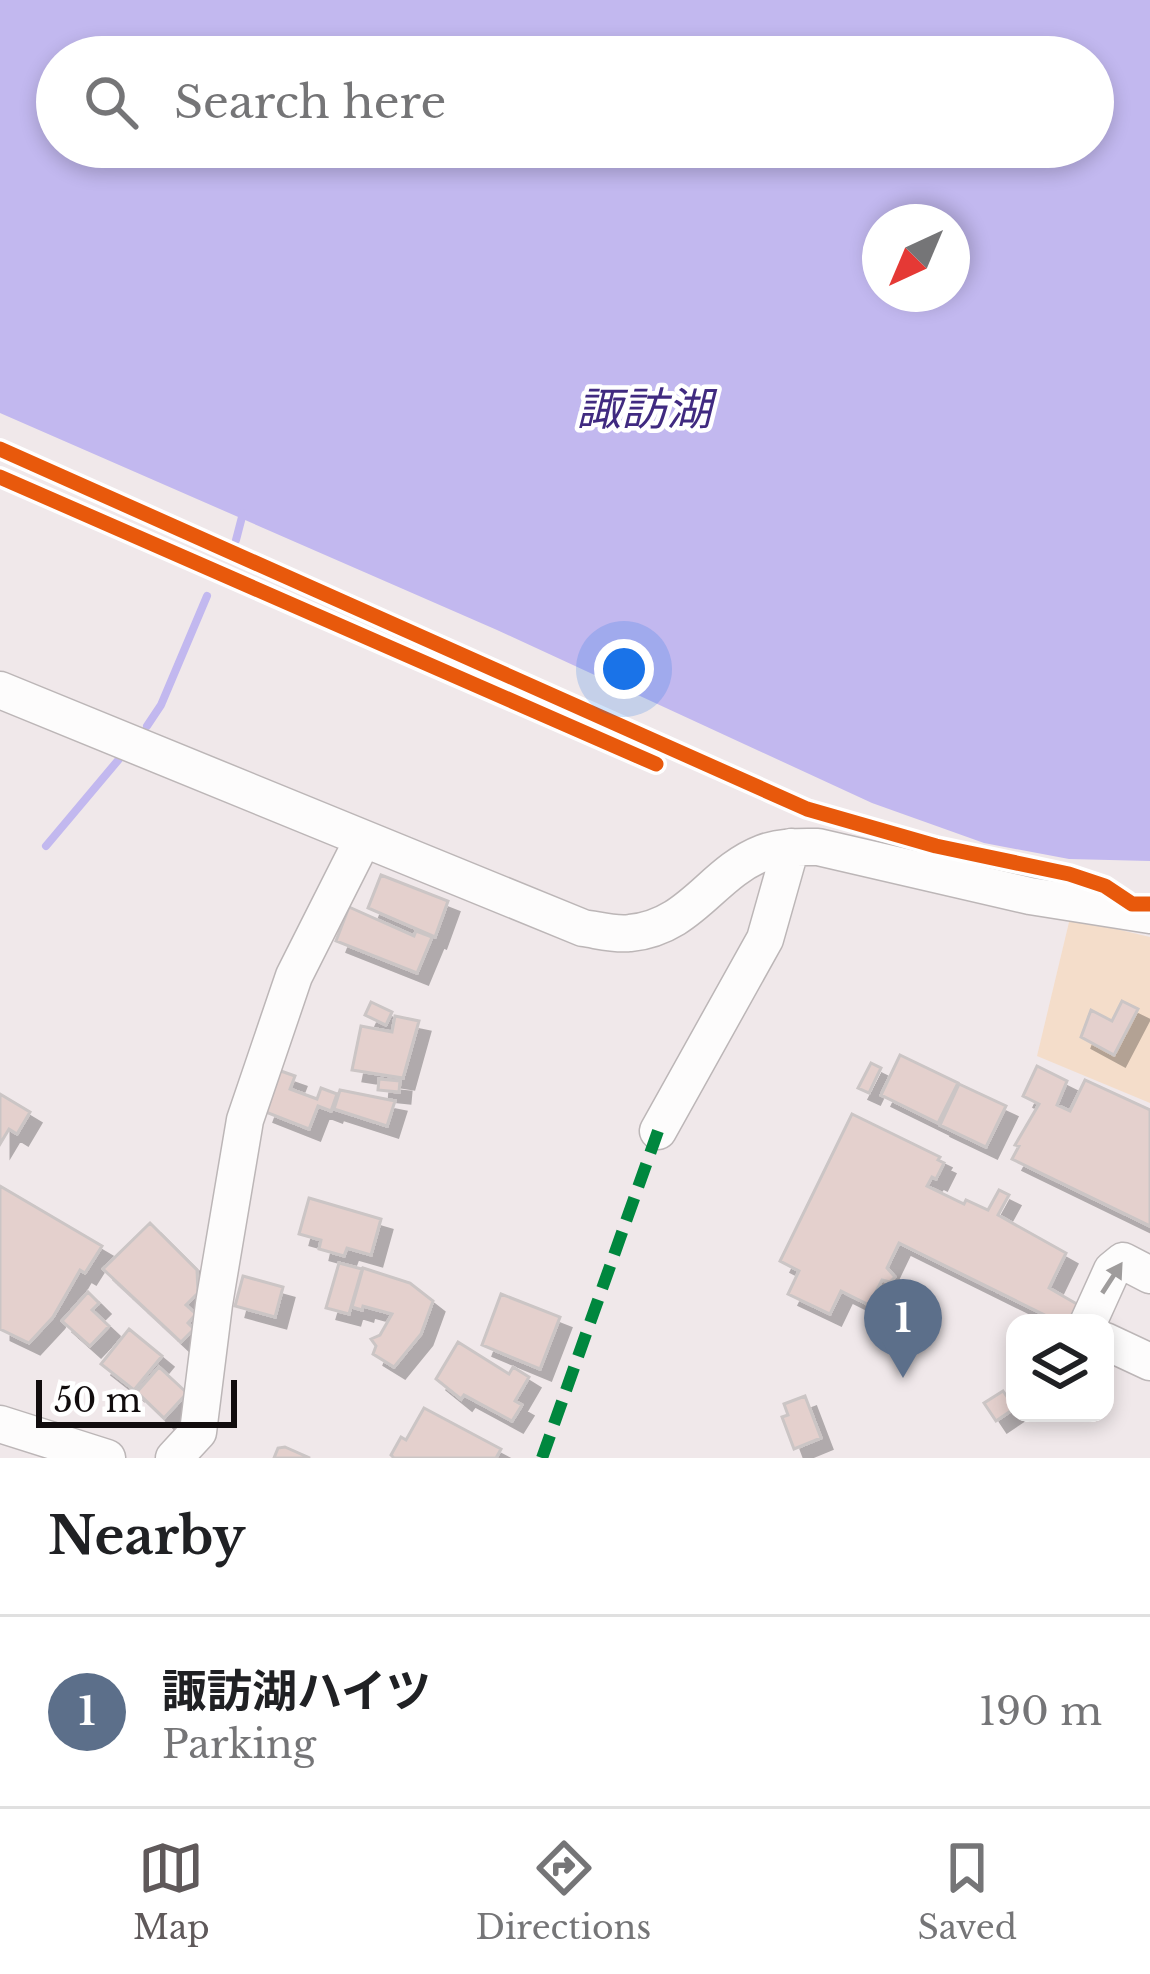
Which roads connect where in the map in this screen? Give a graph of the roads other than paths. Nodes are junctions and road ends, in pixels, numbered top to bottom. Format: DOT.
graph roads {
  1 [pos="0,690"];
  2 [pos="790,847"];
  3 [pos="358,849"];
  4 [pos="1150,915"];
  5 [pos="658,1131"];
  6 [pos="1150,1275"];
  7 [pos="1092,1314"];
  8 [pos="1114,1345"];
  9 [pos="1150,1362"];
  10 [pos="0,1424"];
  11 [pos="106,1458"];
  12 [pos="174,1458"];
  1 -- 2 [label="street"];
  2 -- 4 [label="street"];
  2 -- 5 [label="street"];
  3 -- 12 [label="street"];
  7 -- 6 [label="street, one-way"];
  8 -- 9 [label="street"];
  10 -- 11 [label="street"];
}
